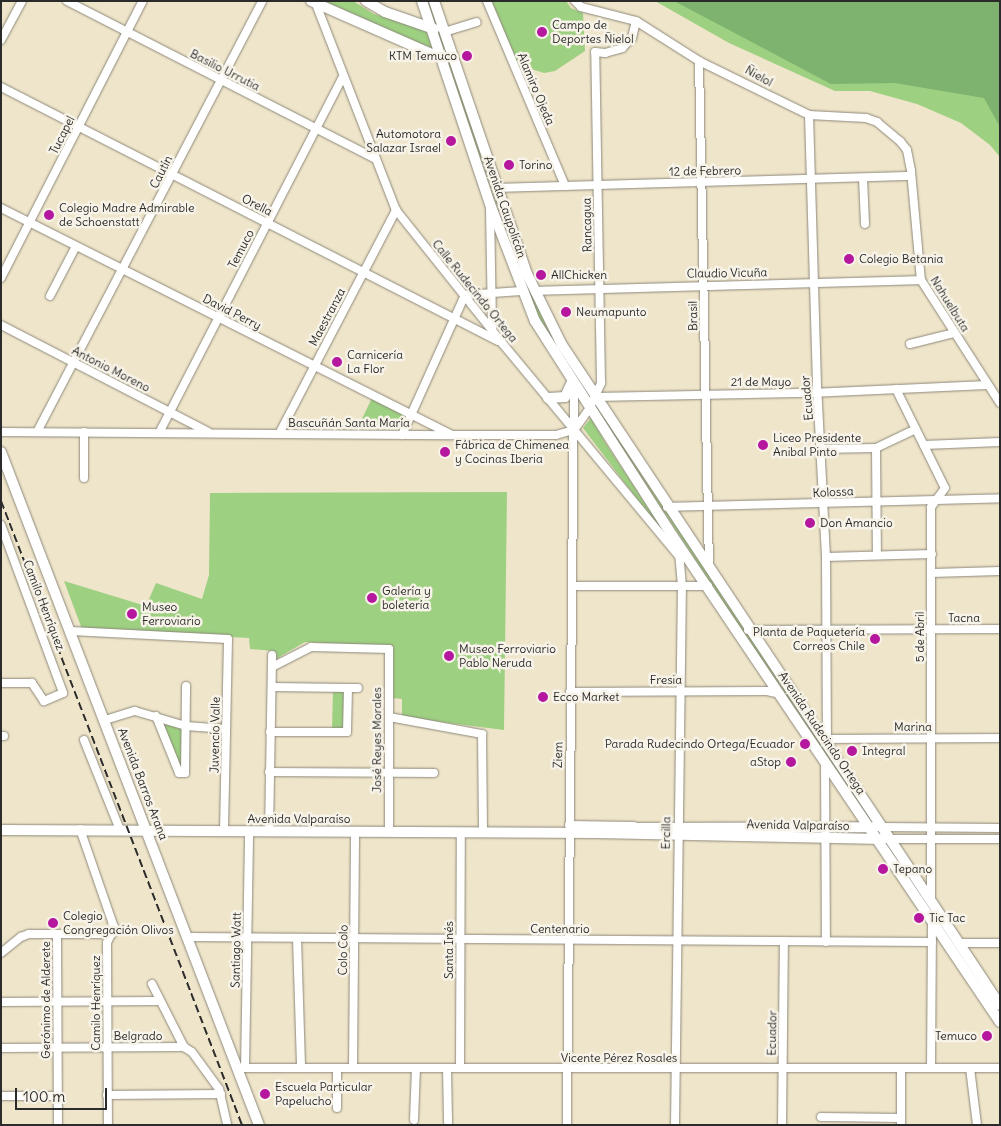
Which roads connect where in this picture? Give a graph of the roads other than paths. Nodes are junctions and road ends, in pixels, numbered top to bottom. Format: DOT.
graph roads {
  1 [pos="22,1"];
  2 [pos="67,1"];
  3 [pos="143,1"];
  4 [pos="262,1"];
  5 [pos="366,1"];
  6 [pos="422,1"];
  7 [pos="434,1"];
  8 [pos="487,1"];
  9 [pos="574,1"];
  10 [pos="314,2"];
  11 [pos="636,21"];
  12 [pos="476,22"];
  13 [pos="430,27"];
  14 [pos="3,30"];
  15 [pos="127,32"];
  16 [pos="445,35"];
  17 [pos="1,40"];
  18 [pos="438,53"];
  19 [pos="699,61"];
  20 [pos="343,76"];
  21 [pos="221,81"];
  22 [pos="1,87"];
  23 [pos="809,115"];
  24 [pos="79,127"];
  25 [pos="316,128"];
  26 [pos="480,135"];
  27 [pos="468,138"];
  28 [pos="374,158"];
  29 [pos="478,168"];
  30 [pos="172,174"];
  31 [pos="911,176"];
  32 [pos="863,178"];
  33 [pos="810,181"];
  34 [pos="702,182"];
  35 [pos="597,185"];
  36 [pos="565,186"];
  37 [pos="499,188"];
  38 [pos="490,204"];
  39 [pos="1,208"];
  40 [pos="396,210"];
  41 [pos="30,223"];
  42 [pos="267,223"];
  43 [pos="865,224"];
  44 [pos="76,246"];
  45 [pos="122,270"];
  46 [pos="364,272"];
  47 [pos="1,278"];
  48 [pos="921,280"];
  49 [pos="813,283"];
  50 [pos="704,285"];
  51 [pos="600,288"];
  52 [pos="522,291"];
  53 [pos="535,291"];
  54 [pos="489,293"];
  55 [pos="465,295"];
  56 [pos="50,296"];
  57 [pos="542,308"];
  58 [pos="219,318"];
  59 [pos="455,319"];
  60 [pos="1,325"];
  61 [pos="492,331"];
  62 [pos="954,333"];
  63 [pos="502,343"];
  64 [pos="910,344"];
  65 [pos="74,363"];
  66 [pos="314,366"];
  67 [pos="573,384"];
  68 [pos="987,385"];
  69 [pos="896,389"];
  70 [pos="819,393"];
  71 [pos="706,394"];
  72 [pos="594,397"];
  73 [pos="548,398"];
  74 [pos="1000,403"];
  75 [pos="589,409"];
  76 [pos="170,412"];
  77 [pos="412,412"];
  78 [pos="916,429"];
  79 [pos="574,430"];
  80 [pos="1,432"];
  81 [pos="37,432"];
  82 [pos="84,432"];
  83 [pos="159,433"];
  84 [pos="211,434"];
  85 [pos="278,434"];
  86 [pos="402,435"];
  87 [pos="452,435"];
  88 [pos="1000,442"];
  89 [pos="924,444"];
  90 [pos="876,448"];
  91 [pos="822,449"];
  92 [pos="1,452"];
  93 [pos="84,478"];
  94 [pos="1000,498"];
  95 [pos="937,499"];
  96 [pos="876,500"];
  97 [pos="824,504"];
  98 [pos="709,505"];
  99 [pos="667,507"];
  100 [pos="1,525"];
  101 [pos="679,542"];
  102 [pos="932,554"];
  103 [pos="877,555"];
  104 [pos="679,556"];
  105 [pos="826,557"];
  106 [pos="710,571"];
  107 [pos="1000,571"];
  108 [pos="932,573"];
  109 [pos="572,586"];
  110 [pos="682,586"];
  111 [pos="708,586"];
  112 [pos="748,630"];
  113 [pos="827,630"];
  114 [pos="931,630"];
  115 [pos="1000,630"];
  116 [pos="71,631"];
  117 [pos="272,655"];
  118 [pos="272,667"];
  119 [pos="769,677"];
  120 [pos="1,682"];
  121 [pos="186,686"];
  122 [pos="272,687"];
  123 [pos="348,688"];
  124 [pos="358,688"];
  125 [pos="762,691"];
  126 [pos="570,692"];
  127 [pos="680,692"];
  128 [pos="780,694"];
  129 [pos="156,716"];
  130 [pos="389,717"];
  131 [pos="105,720"];
  132 [pos="186,726"];
  133 [pos="226,729"];
  134 [pos="270,732"];
  135 [pos="347,732"];
  136 [pos="357,733"];
  137 [pos="825,738"];
  138 [pos="933,738"];
  139 [pos="1000,738"];
  140 [pos="84,740"];
  141 [pos="825,760"];
  142 [pos="269,772"];
  143 [pos="388,773"];
  144 [pos="434,773"];
  145 [pos="646,826"];
  146 [pos="825,826"];
  147 [pos="870,827"];
  148 [pos="881,827"];
  149 [pos="930,827"];
  150 [pos="1000,828"];
  151 [pos="80,829"];
  152 [pos="568,829"];
  153 [pos="1,830"];
  154 [pos="120,830"];
  155 [pos="677,830"];
  156 [pos="147,831"];
  157 [pos="224,832"];
  158 [pos="248,832"];
  159 [pos="269,832"];
  160 [pos="356,832"];
  161 [pos="389,832"];
  162 [pos="461,833"];
  163 [pos="484,833"];
  164 [pos="597,833"];
  165 [pos="825,838"];
  166 [pos="878,839"];
  167 [pos="930,839"];
  168 [pos="1000,839"];
  169 [pos="889,840"];
  170 [pos="931,902"];
  171 [pos="932,922"];
  172 [pos="112,934"];
  173 [pos="57,935"];
  174 [pos="188,937"];
  175 [pos="247,938"];
  176 [pos="297,938"];
  177 [pos="354,938"];
  178 [pos="461,939"];
  179 [pos="567,940"];
  180 [pos="676,941"];
  181 [pos="784,941"];
  182 [pos="826,942"];
  183 [pos="932,942"];
  184 [pos="958,943"];
  185 [pos="1000,943"];
  186 [pos="1,953"];
  187 [pos="152,984"];
  188 [pos="160,1001"];
  189 [pos="1,1002"];
  190 [pos="58,1002"];
  191 [pos="108,1002"];
  192 [pos="1000,1005"];
  193 [pos="1000,1022"];
  194 [pos="184,1047"];
  195 [pos="1,1048"];
  196 [pos="58,1048"];
  197 [pos="107,1048"];
  198 [pos="242,1068"];
  199 [pos="301,1068"];
  200 [pos="337,1068"];
  201 [pos="353,1068"];
  202 [pos="416,1068"];
  203 [pos="446,1068"];
  204 [pos="460,1068"];
  205 [pos="930,1068"];
  206 [pos="970,1068"];
  207 [pos="1000,1068"];
  208 [pos="566,1069"];
  209 [pos="675,1069"];
  210 [pos="782,1070"];
  211 [pos="901,1070"];
  212 [pos="221,1094"];
  213 [pos="108,1095"];
  214 [pos="1,1096"];
  215 [pos="58,1096"];
  216 [pos="337,1108"];
  217 [pos="821,1117"];
  218 [pos="414,1120"];
  219 [pos="839,1121"];
  220 [pos="901,1121"];
  221 [pos="448,1122"];
  222 [pos="58,1125"];
  223 [pos="108,1125"];
  224 [pos="227,1125"];
  225 [pos="259,1125"];
  226 [pos="566,1125"];
  227 [pos="675,1125"];
  228 [pos="782,1125"];
  229 [pos="977,1125"];
  1 -- 14 [label="street"];
  2 -- 15 [label="street, Basilio Urrutia"];
  3 -- 15 [label="street, Tucapel"];
  4 -- 21 [label="street, Cautín"];
  5 -- 13 [label="main road"];
  6 -- 13 [label="main road, Avenida Caupolicán"];
  7 -- 16 [label="main road, Avenida Caupolicán"];
  8 -- 36 [label="street, Alamiro Ojeda"];
  9 -- 11 [label="street, Ñielol"];
  10 -- 18 [label="main road"];
  10 -- 20 [label="street, Calle Rudecindo Ortega"];
  11 -- 19 [label="street, Ñielol"];
  11 -- 35 [label="street, Rancagua"];
  12 -- 16 [label="street"];
  13 -- 16 [label="main road"];
  13 -- 18 [label="main road, Avenida Caupolicán"];
  14 -- 17 [label="street"];
  15 -- 21 [label="street, Basilio Urrutia"];
  15 -- 24 [label="street, Tucapel"];
  16 -- 26 [label="main road, Avenida Caupolicán"];
  18 -- 27 [label="main road, Avenida Caupolicán"];
  19 -- 23 [label="street, Ñielol"];
  19 -- 34 [label="street, Brasil"];
  20 -- 25 [label="street, Temuco"];
  20 -- 28 [label="street, Calle Rudecindo Ortega"];
  21 -- 25 [label="street, Basilio Urrutia"];
  21 -- 30 [label="street, Cautín"];
  22 -- 24 [label="street, Orella"];
  23 -- 31 [label="street, Ñielol"];
  23 -- 33 [label="street, Ecuador"];
  24 -- 30 [label="street, Orella"];
  24 -- 41 [label="street, Tucapel"];
  25 -- 28 [label="street, Basilio Urrutia"];
  25 -- 42 [label="street, Temuco"];
  26 -- 27 [label="main road"];
  26 -- 37 [label="main road, Avenida Caupolicán"];
  27 -- 29 [label="main road, Avenida Caupolicán"];
  28 -- 40 [label="street, Calle Rudecindo Ortega"];
  29 -- 37 [label="main road"];
  29 -- 38 [label="main road, Avenida Caupolicán"];
  30 -- 42 [label="street, Orella"];
  30 -- 45 [label="street, Cautín"];
  31 -- 32 [label="street, 12 de Febrero"];
  31 -- 48 [label="street, Nahuelbuta"];
  32 -- 33 [label="street, 12 de Febrero"];
  32 -- 43 [label="street"];
  33 -- 34 [label="street, 12 de Febrero"];
  33 -- 49 [label="street, Ecuador"];
  34 -- 35 [label="street, 12 de Febrero"];
  34 -- 50 [label="street, Brasil"];
  35 -- 36 [label="street, 12 de Febrero"];
  35 -- 51 [label="street, Rancagua"];
  36 -- 37 [label="street, 12 de Febrero"];
  37 -- 53 [label="main road, Avenida Caupolicán"];
  38 -- 52 [label="main road, Avenida Caupolicán"];
  38 -- 54 [label="street"];
  39 -- 41 [label="street, David Perry"];
  40 -- 46 [label="street, Maestranza"];
  40 -- 55 [label="street, Calle Rudecindo Ortega"];
  41 -- 44 [label="street, David Perry"];
  41 -- 47 [label="street, Tucapel"];
  42 -- 46 [label="street, Orella"];
  42 -- 58 [label="street, Temuco"];
  44 -- 45 [label="street, David Perry"];
  44 -- 56 [label="street"];
  45 -- 58 [label="street, David Perry"];
  45 -- 65 [label="street, Cautín"];
  46 -- 59 [label="street, Orella"];
  46 -- 66 [label="street, Maestranza"];
  48 -- 49 [label="street, Claudio Vicuña"];
  48 -- 62 [label="street, Nahuelbuta"];
  49 -- 50 [label="street, Claudio Vicuña"];
  49 -- 70 [label="street, Ecuador"];
  50 -- 51 [label="street, Claudio Vicuña"];
  50 -- 71 [label="street, Brasil"];
  51 -- 53 [label="street, Claudio Vicuña"];
  51 -- 72 [label="street, Rancagua"];
  52 -- 54 [label="street"];
  52 -- 57 [label="main road"];
  52 -- 67 [label="main road, Avenida Caupolicán"];
  53 -- 57 [label="main road, Avenida Caupolicán"];
  54 -- 55 [label="street"];
  54 -- 61 [label="street"];
  55 -- 59 [label="street"];
  55 -- 61 [label="street, Calle Rudecindo Ortega"];
  57 -- 72 [label="main road, Avenida Caupolicán"];
  58 -- 66 [label="street, David Perry"];
  58 -- 76 [label="street, Temuco"];
  59 -- 63 [label="street, Orella"];
  59 -- 77 [label="street"];
  60 -- 65 [label="street, Antonio Moreno"];
  61 -- 63 [label="street, Calle Rudecindo Ortega"];
  62 -- 64 [label="street"];
  62 -- 68 [label="street, Nahuelbuta"];
  63 -- 73 [label="street, Calle Rudecindo Ortega"];
  65 -- 76 [label="street, Antonio Moreno"];
  65 -- 81 [label="street, Cautín"];
  66 -- 77 [label="street, David Perry"];
  66 -- 85 [label="street, Maestranza"];
  67 -- 73 [label="main road"];
  67 -- 75 [label="main road, Avenida Caupolicán"];
  67 -- 79 [label="street, Ziem"];
  68 -- 69 [label="street, 21 de Mayo"];
  68 -- 74 [label="street, Nahuelbuta"];
  69 -- 70 [label="street, 21 de Mayo"];
  69 -- 78 [label="street, 5 de Abril"];
  70 -- 71 [label="street, 21 de Mayo"];
  70 -- 91 [label="street, Ecuador"];
  71 -- 72 [label="street, 21 de Mayo"];
  71 -- 98 [label="street, Brasil"];
  72 -- 75 [label="street"];
  72 -- 99 [label="main road, Avenida Rudecindo Ortega"];
  73 -- 79 [label="street, Calle Rudecindo Ortega"];
  75 -- 79 [label="street"];
  75 -- 101 [label="main road, Avenida Rudecindo Ortega"];
  76 -- 83 [label="street, Temuco"];
  76 -- 84 [label="street, Antonio Moreno"];
  77 -- 86 [label="street"];
  77 -- 87 [label="street, David Perry"];
  78 -- 89 [label="street, 5 de Abril"];
  78 -- 90 [label="street"];
  79 -- 87 [label="street, Bascuñán Santa María"];
  79 -- 104 [label="street, Calle Rudecindo Ortega"];
  79 -- 109 [label="street, Ziem"];
  80 -- 81 [label="street, Bascuñán Santa María"];
  81 -- 82 [label="street, Bascuñán Santa María"];
  82 -- 83 [label="street, Bascuñán Santa María"];
  82 -- 93 [label="street"];
  83 -- 84 [label="street, Bascuñán Santa María"];
  84 -- 85 [label="street, Bascuñán Santa María"];
  85 -- 86 [label="street, Bascuñán Santa María"];
  86 -- 87 [label="street, Bascuñán Santa María"];
  88 -- 89 [label="street"];
  89 -- 95 [label="street, 5 de Abril"];
  90 -- 91 [label="street"];
  90 -- 96 [label="street"];
  91 -- 97 [label="street, Ecuador"];
  92 -- 116 [label="main road, Avenida Barros Arana"];
  94 -- 95 [label="street, Kolossa"];
  95 -- 96 [label="street, Kolossa"];
  95 -- 102 [label="street, 5 de Abril"];
  96 -- 97 [label="street, Kolossa"];
  96 -- 103 [label="street"];
  97 -- 98 [label="street, Kolossa"];
  97 -- 105 [label="street, Ecuador"];
  98 -- 99 [label="street, Kolossa"];
  98 -- 106 [label="street, Brasil"];
  99 -- 106 [label="main road, Avenida Rudecindo Ortega"];
  100 -- 120 [label="street, Camilo Henríquez"];
  101 -- 104 [label="street, Ercilla"];
  101 -- 111 [label="main road, Avenida Rudecindo Ortega"];
  102 -- 103 [label="street"];
  102 -- 108 [label="street, 5 de Abril"];
  103 -- 105 [label="street"];
  104 -- 110 [label="street, Ercilla"];
  105 -- 113 [label="street, Ecuador"];
  106 -- 112 [label="main road, Avenida Rudecindo Ortega"];
  107 -- 108 [label="street"];
  108 -- 114 [label="street, 5 de Abril"];
  109 -- 110 [label="street"];
  109 -- 126 [label="street, Ziem"];
  110 -- 111 [label="street"];
  110 -- 127 [label="street, Ercilla"];
  111 -- 119 [label="main road, Avenida Rudecindo Ortega"];
  112 -- 113 [label="street, Tacna"];
  112 -- 137 [label="main road, Avenida Rudecindo Ortega"];
  113 -- 114 [label="street, Tacna"];
  113 -- 137 [label="street, Ecuador"];
  114 -- 115 [label="street, Tacna"];
  114 -- 138 [label="street, 5 de Abril"];
  116 -- 131 [label="main road, Avenida Barros Arana"];
  116 -- 133 [label="street, Juvencio Valle"];
  117 -- 118 [label="street"];
  118 -- 122 [label="street"];
  118 -- 130 [label="street, José Reyes Morales"];
  119 -- 125 [label="street"];
  119 -- 128 [label="main road, Avenida Rudecindo Ortega"];
  121 -- 132 [label="street"];
  122 -- 123 [label="street"];
  122 -- 134 [label="street"];
  123 -- 124 [label="street"];
  123 -- 135 [label="street"];
  125 -- 127 [label="street, Fresia"];
  125 -- 128 [label="street, Fresia"];
  126 -- 127 [label="street, Fresia"];
  126 -- 152 [label="street, Ziem"];
  127 -- 155 [label="street, Ercilla"];
  128 -- 141 [label="main road, Avenida Rudecindo Ortega"];
  129 -- 131 [label="street"];
  129 -- 132 [label="street"];
  129 -- 132 [label="street"];
  130 -- 143 [label="street, José Reyes Morales"];
  130 -- 163 [label="street"];
  131 -- 156 [label="main road, Avenida Barros Arana"];
  132 -- 133 [label="street"];
  133 -- 157 [label="street, Juvencio Valle"];
  134 -- 135 [label="street"];
  134 -- 142 [label="street"];
  135 -- 136 [label="street"];
  137 -- 138 [label="street, Marina"];
  137 -- 148 [label="main road, Avenida Rudecindo Ortega"];
  138 -- 139 [label="street, Marina"];
  138 -- 149 [label="street, 5 de Abril"];
  140 -- 154 [label="street"];
  141 -- 146 [label="street"];
  141 -- 147 [label="main road, Avenida Rudecindo Ortega"];
  142 -- 143 [label="street"];
  142 -- 159 [label="street"];
  143 -- 144 [label="street"];
  143 -- 161 [label="street, José Reyes Morales"];
  145 -- 152 [label="street, Avenida Valparaíso"];
  145 -- 155 [label="main road, Avenida Valparaíso"];
  145 -- 164 [label="main road, Avenida Valparaíso"];
  146 -- 147 [label="main road, Avenida Valparaíso"];
  146 -- 155 [label="main road, Avenida Valparaíso"];
  146 -- 165 [label="street"];
  147 -- 148 [label="main road, Avenida Valparaíso"];
  147 -- 166 [label="main road, Avenida Rudecindo Ortega"];
  148 -- 149 [label="street, Avenida Valparaíso"];
  148 -- 169 [label="main road, Avenida Rudecindo Ortega"];
  149 -- 150 [label="street, Avenida Valparaíso"];
  149 -- 167 [label="street, 5 de Abril"];
  151 -- 153 [label="main road, Avenida Valparaíso"];
  151 -- 154 [label="main road, Avenida Valparaíso"];
  151 -- 172 [label="street, Camilo Henríquez"];
  152 -- 163 [label="main road, Avenida Valparaíso"];
  152 -- 164 [label="main road, Avenida Valparaíso"];
  152 -- 179 [label="street, Ziem"];
  154 -- 156 [label="main road, Avenida Valparaíso"];
  155 -- 164 [label="main road, Avenida Valparaíso"];
  155 -- 165 [label="main road, Avenida Valparaíso"];
  155 -- 180 [label="street, Ercilla"];
  156 -- 157 [label="main road, Avenida Valparaíso"];
  156 -- 174 [label="main road, Avenida Barros Arana"];
  157 -- 158 [label="main road, Avenida Valparaíso"];
  158 -- 159 [label="main road, Avenida Valparaíso"];
  158 -- 175 [label="street, Santiago Watt"];
  159 -- 160 [label="main road, Avenida Valparaíso"];
  160 -- 161 [label="main road, Avenida Valparaíso"];
  160 -- 177 [label="street, Colo Colo"];
  161 -- 162 [label="main road, Avenida Valparaíso"];
  162 -- 163 [label="main road, Avenida Valparaíso"];
  162 -- 178 [label="street, Santa Inés"];
  165 -- 166 [label="main road, Avenida Valparaíso"];
  165 -- 182 [label="street"];
  166 -- 169 [label="main road, Avenida Valparaíso"];
  166 -- 171 [label="main road, Avenida Rudecindo Ortega"];
  167 -- 168 [label="street, Avenida Valparaíso"];
  167 -- 169 [label="street, Avenida Valparaíso"];
  167 -- 170 [label="street, 5 de Abril"];
  169 -- 170 [label="main road, Avenida Rudecindo Ortega"];
  170 -- 184 [label="main road, Avenida Rudecindo Ortega"];
  171 -- 183 [label="street"];
  171 -- 193 [label="main road, Avenida Rudecindo Ortega"];
  172 -- 173 [label="street"];
  172 -- 191 [label="street, Camilo Henríquez"];
  173 -- 186 [label="street"];
  173 -- 190 [label="street, Gerónimo de Alderete"];
  174 -- 175 [label="street, Centenario"];
  174 -- 198 [label="main road, Avenida Barros Arana"];
  175 -- 176 [label="street, Centenario"];
  175 -- 198 [label="street, Santiago Watt"];
  176 -- 177 [label="street, Centenario"];
  176 -- 199 [label="street"];
  177 -- 178 [label="street, Centenario"];
  177 -- 201 [label="street, Colo Colo"];
  178 -- 179 [label="street, Centenario"];
  178 -- 204 [label="street, Santa Inés"];
  179 -- 180 [label="street, Centenario"];
  179 -- 208 [label="street, Ziem"];
  180 -- 181 [label="street, Centenario"];
  180 -- 209 [label="street, Ercilla"];
  181 -- 182 [label="street, Centenario"];
  181 -- 210 [label="street, Ecuador"];
  182 -- 183 [label="street, Centenario"];
  183 -- 205 [label="street"];
  184 -- 185 [label="street"];
  184 -- 192 [label="main road, Avenida Rudecindo Ortega"];
  187 -- 188 [label="street"];
  188 -- 191 [label="street"];
  188 -- 194 [label="street"];
  189 -- 190 [label="street"];
  190 -- 191 [label="street"];
  190 -- 196 [label="street, Gerónimo de Alderete"];
  191 -- 197 [label="street, Camilo Henríquez"];
  194 -- 197 [label="street, Belgrado"];
  194 -- 212 [label="street"];
  195 -- 196 [label="street, Belgrado"];
  196 -- 197 [label="street, Belgrado"];
  196 -- 215 [label="street, Gerónimo de Alderete"];
  197 -- 213 [label="street, Camilo Henríquez"];
  198 -- 199 [label="street, Vicente Pérez Rosales"];
  198 -- 225 [label="main road, Avenida Barros Arana"];
  199 -- 200 [label="street, Vicente Pérez Rosales"];
  200 -- 201 [label="street, Vicente Pérez Rosales"];
  200 -- 216 [label="street"];
  201 -- 202 [label="street, Vicente Pérez Rosales"];
  202 -- 203 [label="street, Vicente Pérez Rosales"];
  202 -- 218 [label="street"];
  203 -- 204 [label="street, Vicente Pérez Rosales"];
  203 -- 221 [label="street"];
  204 -- 208 [label="street, Vicente Pérez Rosales"];
  205 -- 206 [label="street, Vicente Pérez Rosales"];
  205 -- 211 [label="street, Vicente Pérez Rosales"];
  206 -- 207 [label="street, Vicente Pérez Rosales"];
  206 -- 229 [label="street"];
  208 -- 209 [label="street, Vicente Pérez Rosales"];
  208 -- 226 [label="street, Ziem"];
  209 -- 210 [label="street, Vicente Pérez Rosales"];
  209 -- 227 [label="street, Ercilla"];
  210 -- 211 [label="street, Vicente Pérez Rosales"];
  210 -- 228 [label="street, Ecuador"];
  211 -- 220 [label="street"];
  212 -- 213 [label="street"];
  212 -- 224 [label="street"];
  213 -- 223 [label="street, Camilo Henríquez"];
  214 -- 215 [label="street"];
  215 -- 222 [label="street, Gerónimo de Alderete"];
  217 -- 219 [label="street"];
  219 -- 220 [label="street"];
}
